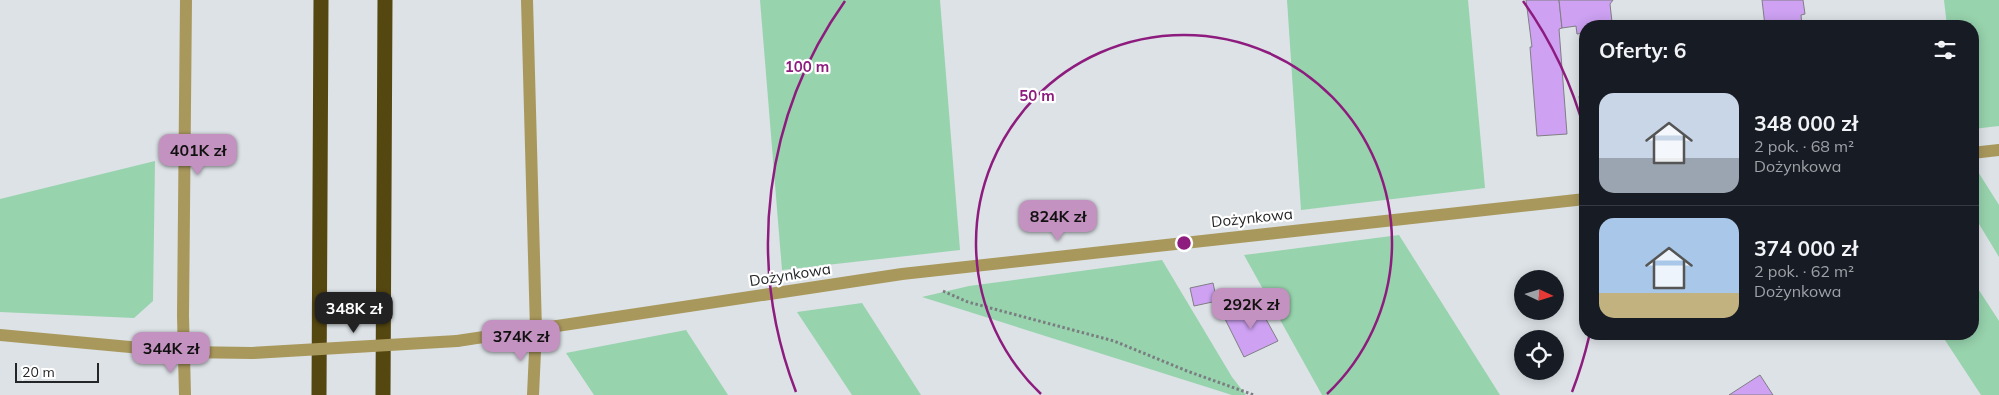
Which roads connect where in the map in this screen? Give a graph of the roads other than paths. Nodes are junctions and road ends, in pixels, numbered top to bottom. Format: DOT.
graph roads {
  1 [pos="186,0"];
  2 [pos="321,0"];
  3 [pos="385,0"];
  4 [pos="527,0"];
  5 [pos="1999,150"];
  6 [pos="1979,152"];
  7 [pos="1579,200"];
  8 [pos="536,330"];
  9 [pos="0,335"];
  10 [pos="184,352"];
  11 [pos="185,395"];
  12 [pos="320,395"];
  13 [pos="383,395"];
  14 [pos="533,395"];
  1 -- 10 [label="street"];
  2 -- 12 [label="highway"];
  3 -- 13 [label="highway"];
  4 -- 8 [label="street"];
  5 -- 6 [label="street"];
  7 -- 8 [label="street, Dożynkowa"];
  8 -- 10 [label="street, Dożynkowa, bridge"];
  8 -- 14 [label="street"];
  9 -- 10 [label="street, Dożynkowa"];
  10 -- 11 [label="street"];
}
